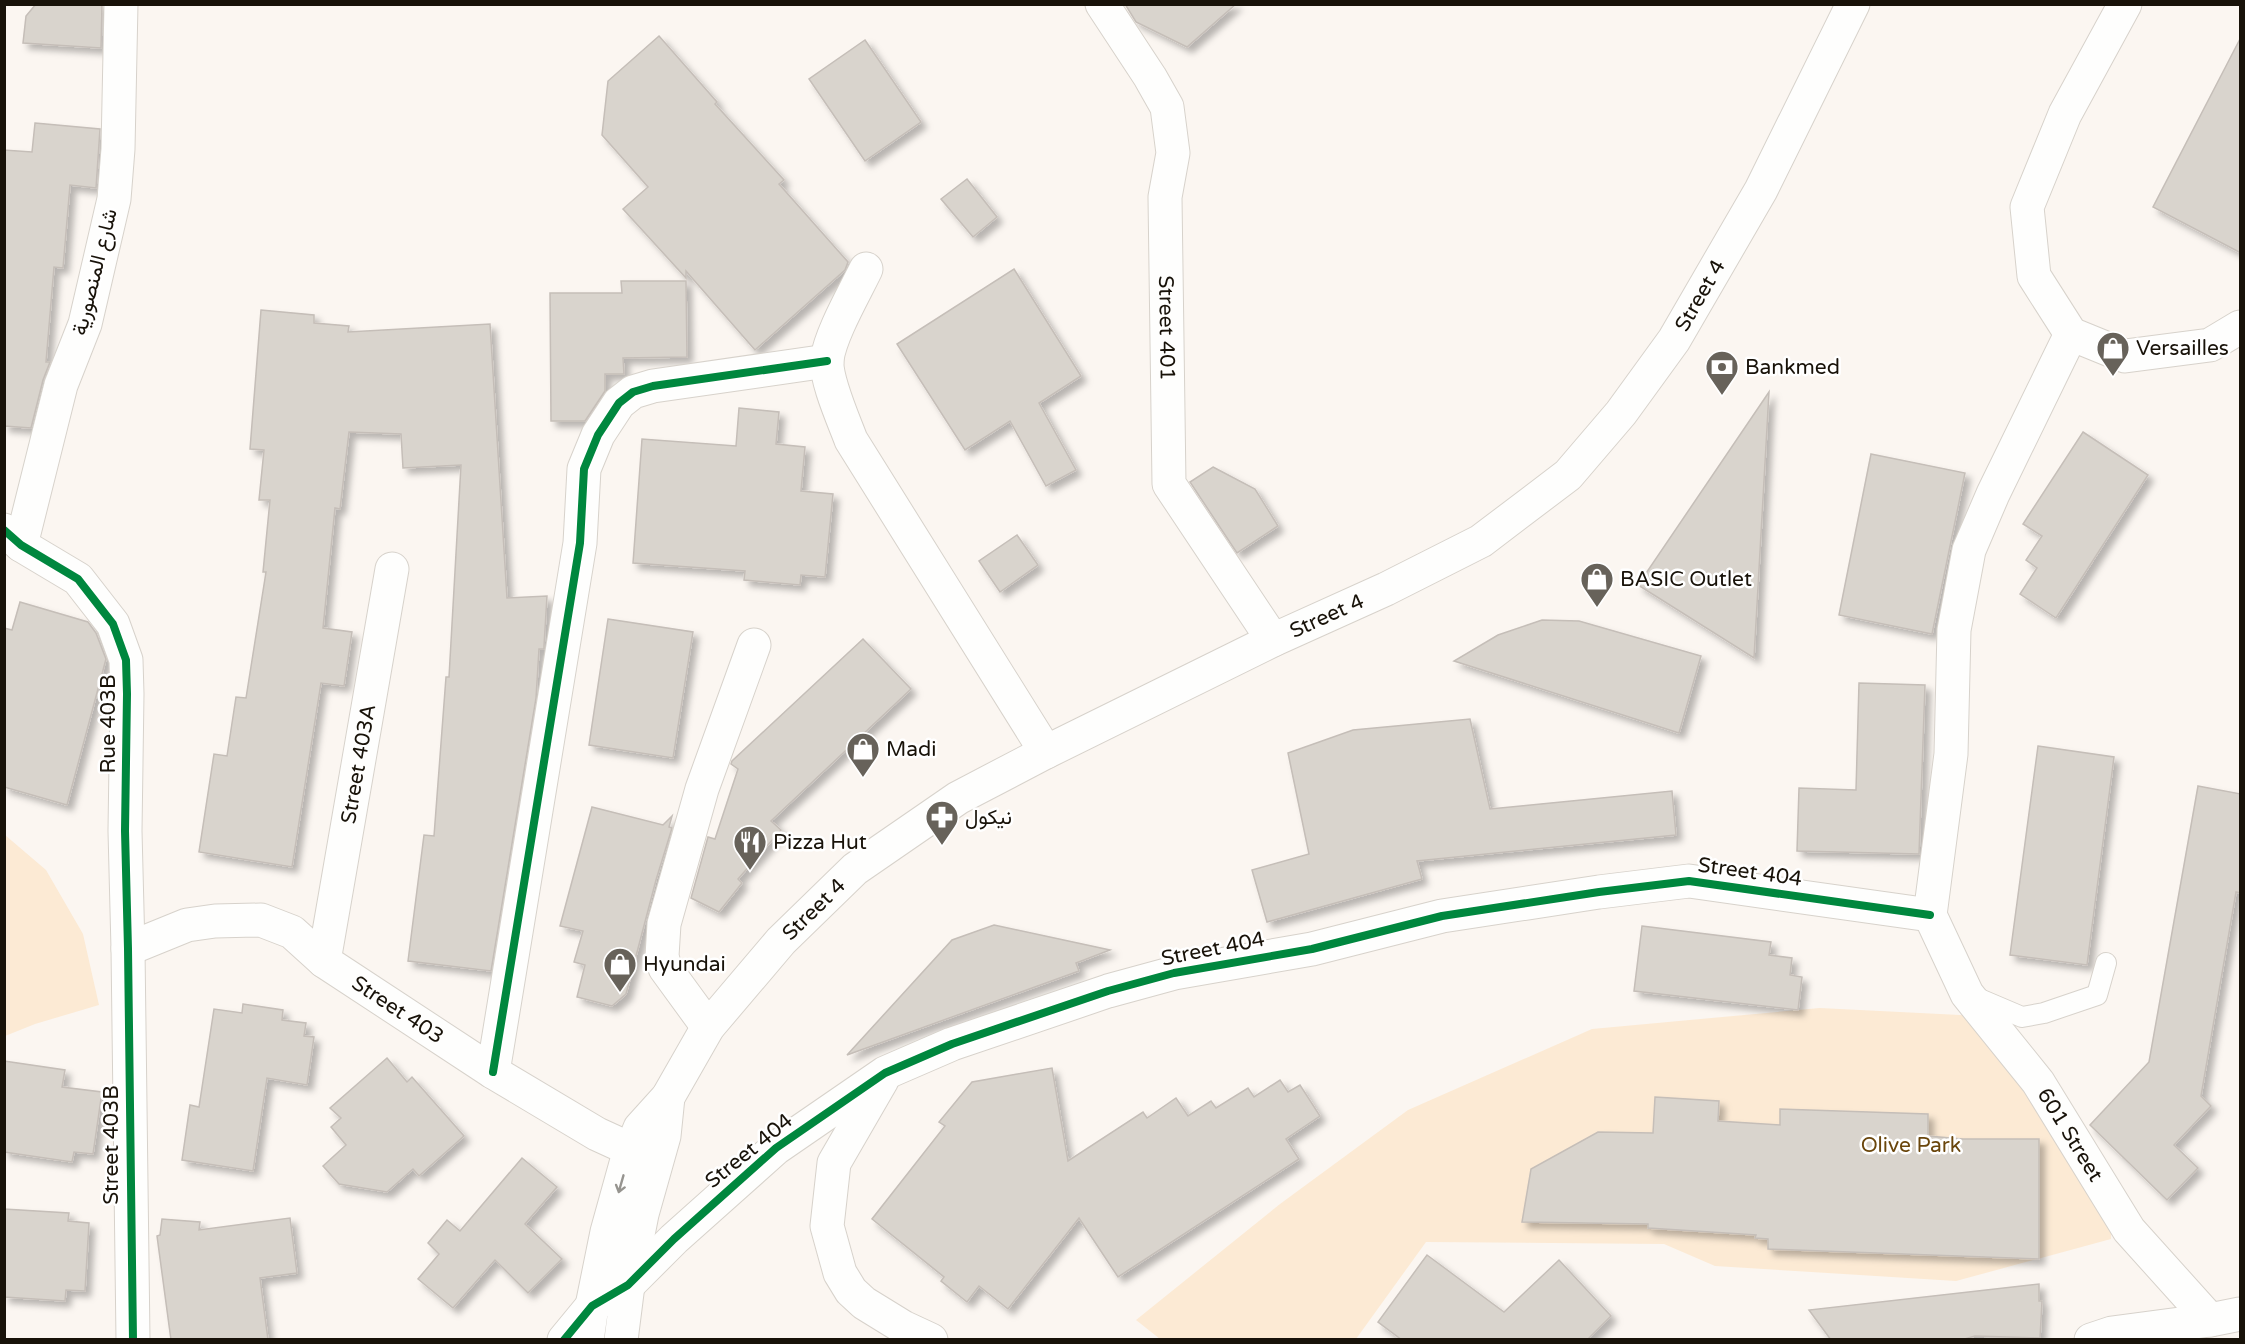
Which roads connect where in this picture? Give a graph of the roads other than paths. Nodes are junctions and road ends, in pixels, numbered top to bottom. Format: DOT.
graph roads {
  1 [pos="122,4"];
  2 [pos="1102,4"];
  3 [pos="1852,4"];
  4 [pos="2125,4"];
  5 [pos="866,268"];
  6 [pos="2241,327"];
  7 [pos="2072,334"];
  8 [pos="827,361"];
  9 [pos="13,538"];
  10 [pos="392,569"];
  11 [pos="1273,640"];
  12 [pos="754,645"];
  13 [pos="1046,752"];
  14 [pos="1930,915"];
  15 [pos="128,949"];
  16 [pos="324,961"];
  17 [pos="2106,963"];
  18 [pos="1967,994"];
  19 [pos="708,1027"];
  20 [pos="493,1072"];
  21 [pos="885,1073"];
  22 [pos="643,1160"];
  23 [pos="628,1285"];
  24 [pos="592,1306"];
  25 [pos="2225,1317"];
  26 [pos="133,1340"];
  27 [pos="564,1340"];
  28 [pos="587,1340"];
  29 [pos="621,1340"];
  30 [pos="932,1340"];
  31 [pos="2091,1340"];
  1 -- 9 [label="street, شارع المنصورية"];
  2 -- 11 [label="street, Street 401"];
  3 -- 11 [label="street, Street 4"];
  4 -- 7 [label="street"];
  5 -- 8 [label="street"];
  6 -- 7 [label="street"];
  7 -- 14 [label="street"];
  8 -- 13 [label="street"];
  8 -- 20 [label="street"];
  9 -- 15 [label="street, Rue 403B"];
  10 -- 16 [label="street, Street 403A"];
  11 -- 13 [label="street, Street 4"];
  12 -- 19 [label="street"];
  13 -- 19 [label="street, Street 4"];
  14 -- 18 [label="street, 601 Street"];
  14 -- 21 [label="street, Street 404"];
  15 -- 16 [label="street, Street 403"];
  15 -- 26 [label="street, Street 403B"];
  16 -- 20 [label="street, Street 403"];
  17 -- 18 [label="lane"];
  18 -- 25 [label="street, 601 Street"];
  19 -- 22 [label="street, Street 4"];
  20 -- 22 [label="street, Street 403"];
  21 -- 23 [label="street, Street 404"];
  21 -- 30 [label="street"];
  22 -- 23 [label="street, Street 4"];
  22 -- 24 [label="street, Street 4, one-way"];
  23 -- 24 [label="street, Street 404"];
  23 -- 29 [label="street, Street 4"];
  24 -- 27 [label="street"];
  24 -- 28 [label="street, Street 4"];
  25 -- 31 [label="street"];
}
